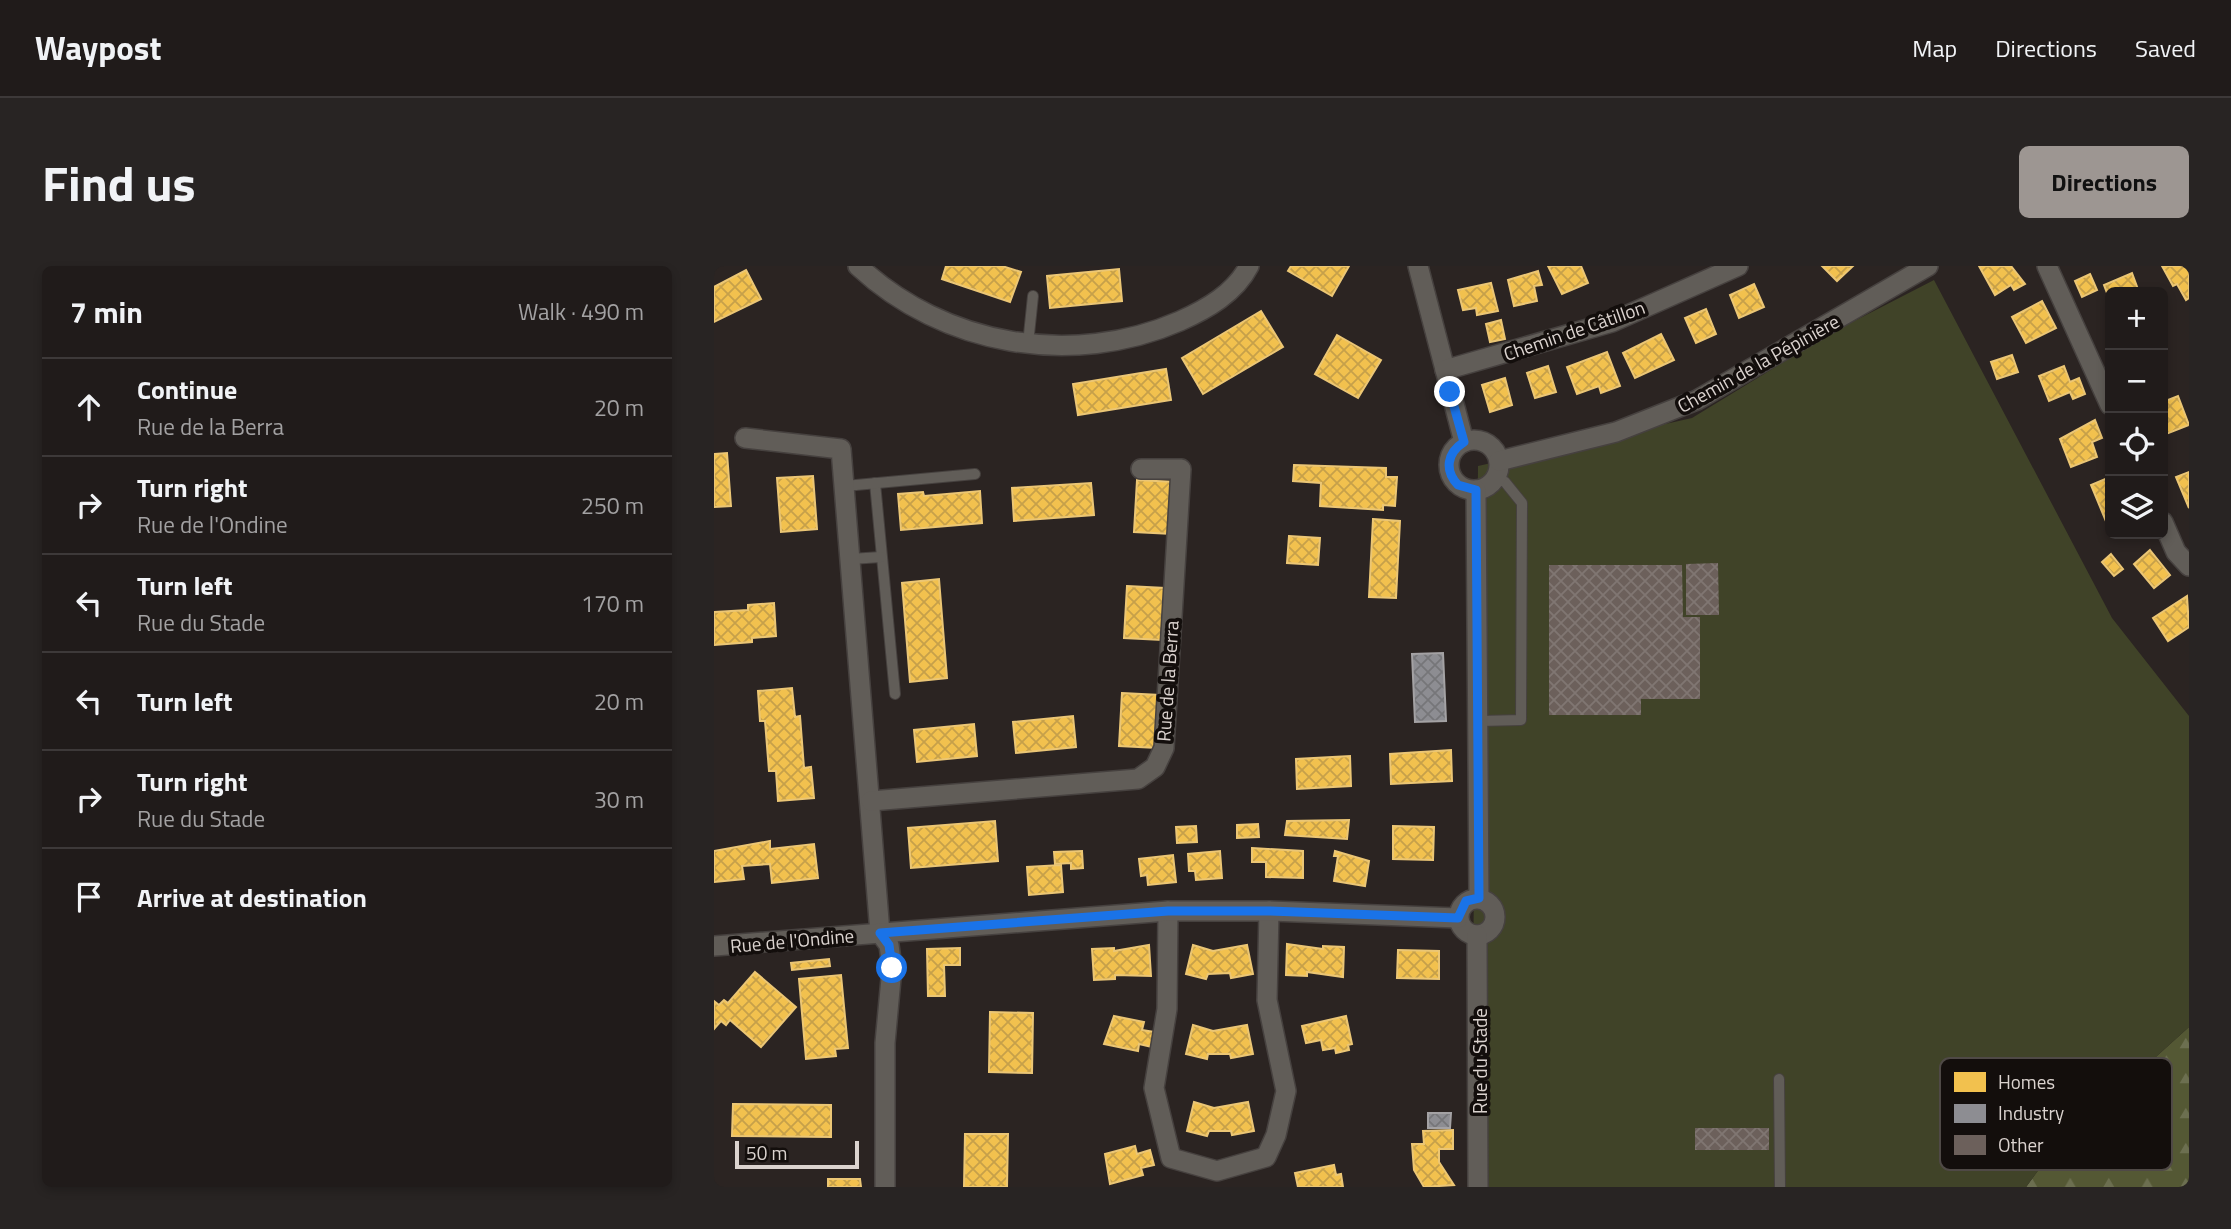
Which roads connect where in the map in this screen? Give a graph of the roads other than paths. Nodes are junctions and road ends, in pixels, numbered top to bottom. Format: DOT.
graph roads {
  1 [pos="858,266"];
  2 [pos="1249,266"];
  3 [pos="1418,266"];
  4 [pos="1738,266"];
  5 [pos="1928,266"];
  6 [pos="2047,266"];
  7 [pos="1033,296"];
  8 [pos="1028,344"];
  9 [pos="1445,370"];
  10 [pos="2105,394"];
  11 [pos="745,438"];
  12 [pos="1464,442"];
  13 [pos="1141,469"];
  14 [pos="1497,470"];
  15 [pos="975,474"];
  16 [pos="875,483"];
  17 [pos="845,486"];
  18 [pos="1476,490"];
  19 [pos="2168,534"];
  20 [pos="881,557"];
  21 [pos="851,559"];
  22 [pos="2189,566"];
  23 [pos="894,694"];
  24 [pos="1480,721"];
  25 [pos="871,801"];
  26 [pos="1479,898"];
  27 [pos="1168,911"];
  28 [pos="1269,911"];
  29 [pos="1458,918"];
  30 [pos="880,933"];
  31 [pos="1477,935"];
  32 [pos="714,946"];
  33 [pos="1779,1079"];
  34 [pos="885,1187"];
  35 [pos="1478,1187"];
  36 [pos="1780,1187"];
  1 -- 8 [label="street"];
  2 -- 8 [label="street"];
  3 -- 9 [label="street"];
  4 -- 9 [label="street, Chemin de Câtillon"];
  5 -- 14 [label="street, Chemin de la Pépinière"];
  6 -- 10 [label="street"];
  7 -- 8 [label="lane"];
  9 -- 12 [label="street"];
  11 -- 17 [label="street"];
  12 -- 14 [label="street"];
  12 -- 18 [label="street"];
  13 -- 25 [label="street, Rue de la Berra"];
  14 -- 18 [label="street"];
  14 -- 24 [label="lane"];
  15 -- 16 [label="lane"];
  16 -- 17 [label="lane"];
  16 -- 20 [label="lane"];
  17 -- 21 [label="street"];
  18 -- 24 [label="street"];
  19 -- 22 [label="street"];
  20 -- 21 [label="lane"];
  20 -- 23 [label="lane"];
  21 -- 25 [label="street"];
  24 -- 26 [label="street"];
  25 -- 30 [label="street"];
  26 -- 29 [label="street"];
  26 -- 31 [label="street"];
  27 -- 28 [label="street, Rue de l'Ondine"];
  27 -- 28 [label="street"];
  27 -- 30 [label="street, Rue de l'Ondine"];
  28 -- 29 [label="street, Rue de l'Ondine"];
  29 -- 31 [label="street"];
  30 -- 32 [label="street, Rue de l'Ondine"];
  30 -- 34 [label="street"];
  31 -- 35 [label="street, Rue du Stade"];
  33 -- 36 [label="lane"];
}
